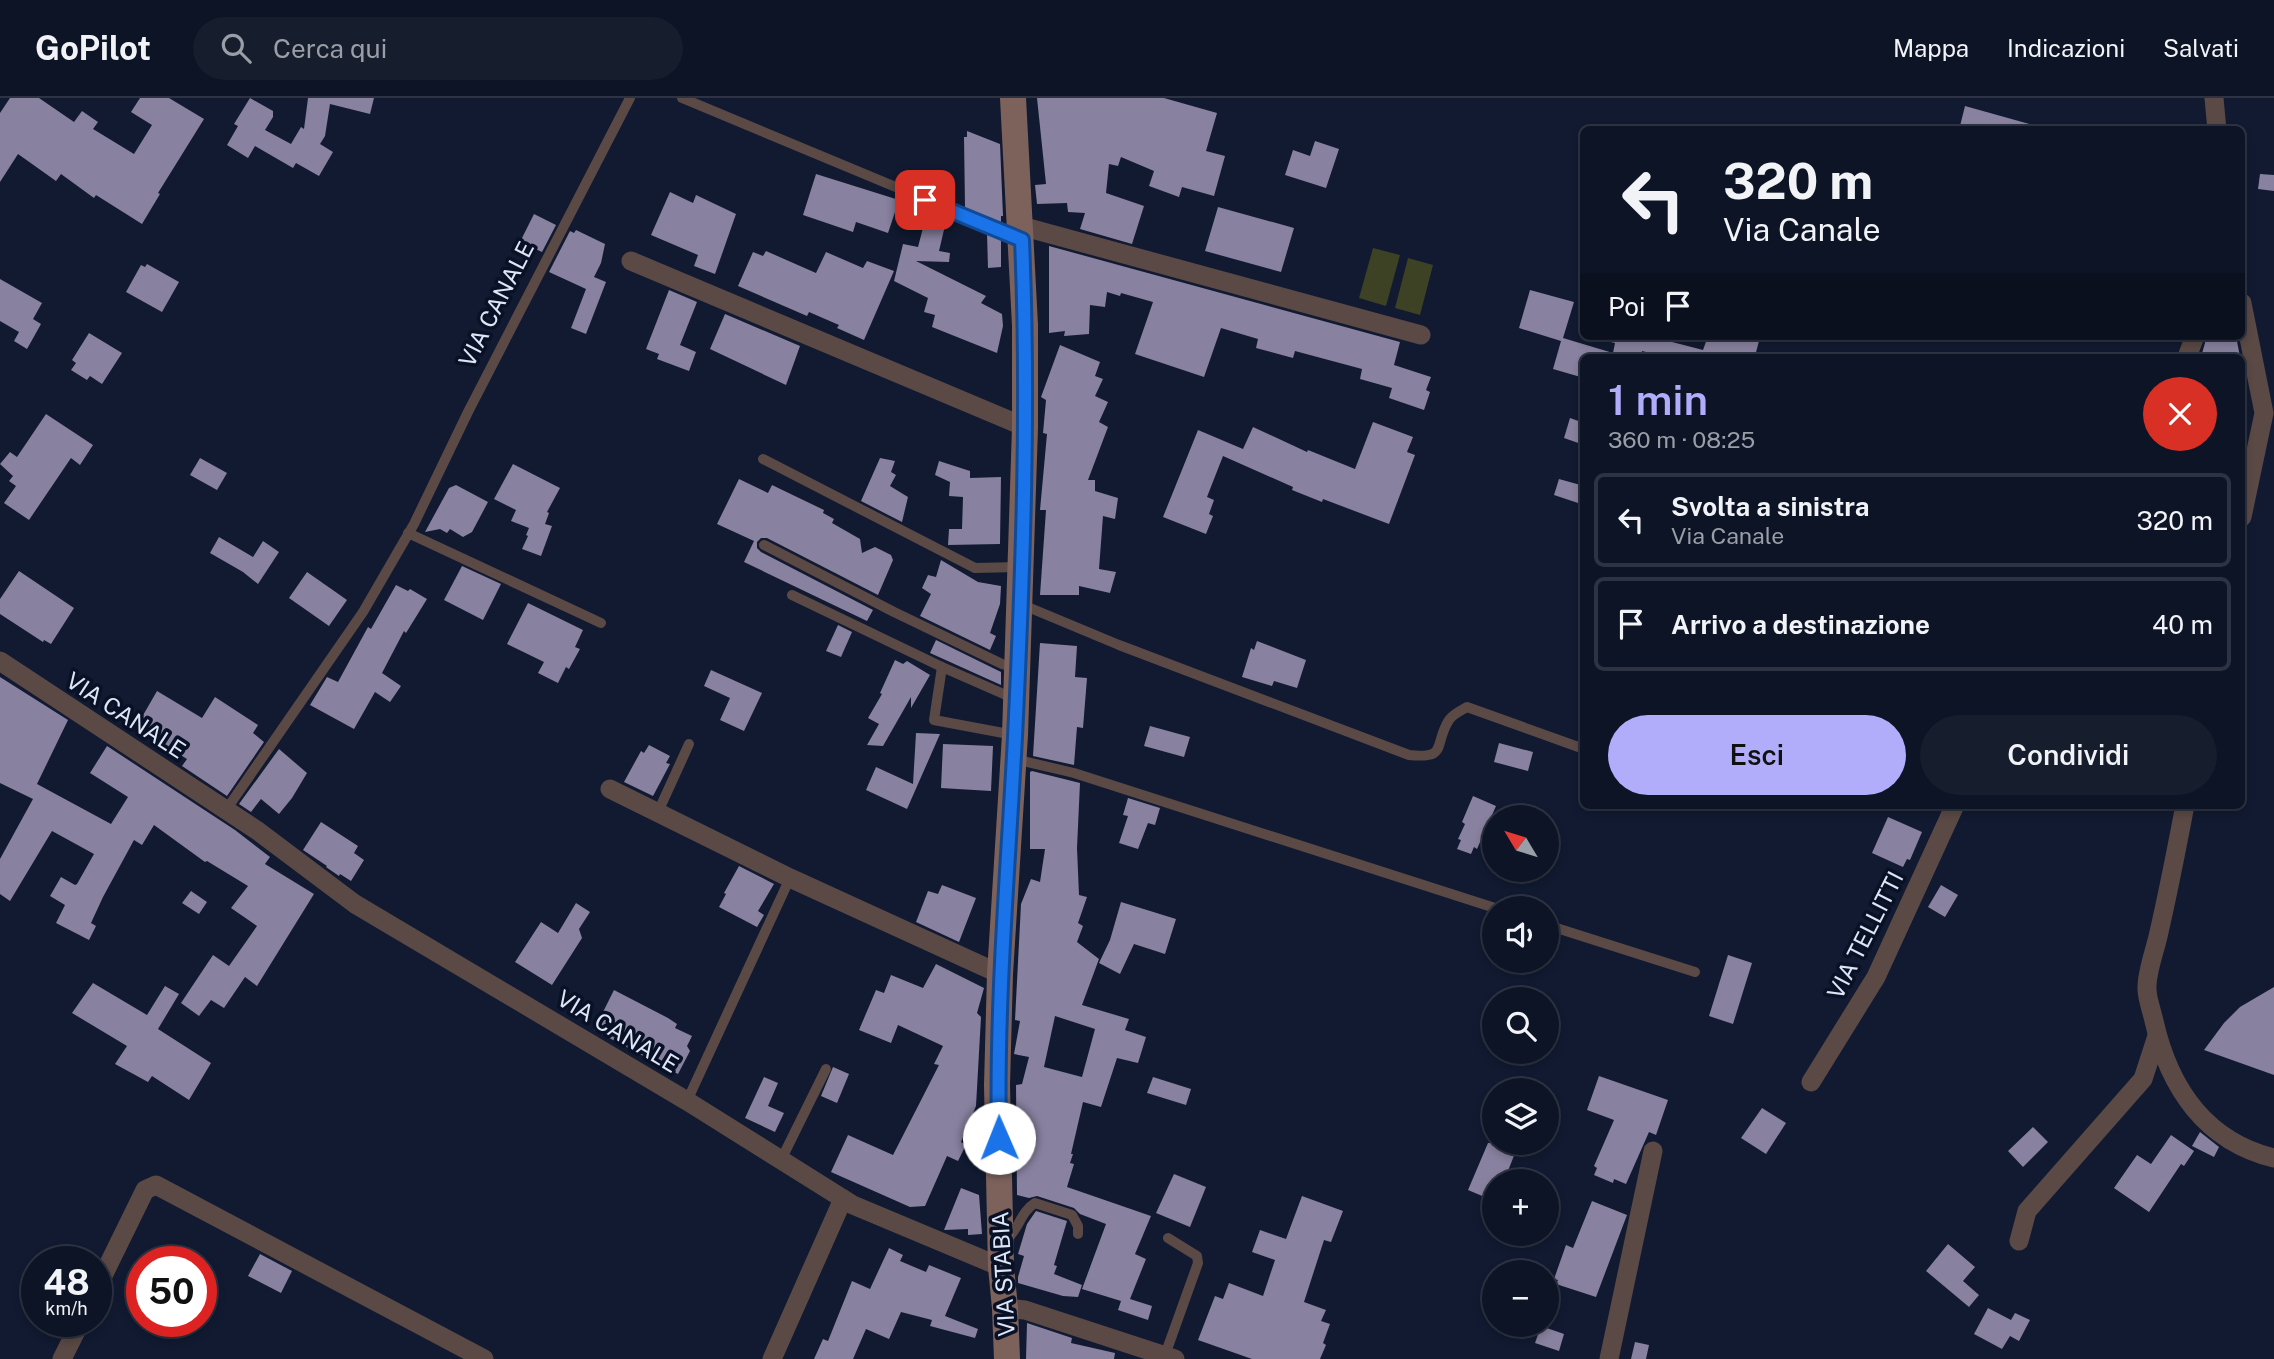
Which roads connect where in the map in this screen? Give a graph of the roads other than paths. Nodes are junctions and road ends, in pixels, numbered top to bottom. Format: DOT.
graph roads {
  1 [pos="630,98"];
  2 [pos="682,98"];
  3 [pos="1013,98"];
  4 [pos="2214,98"];
  5 [pos="2217,126"];
  6 [pos="1021,233"];
  7 [pos="631,261"];
  8 [pos="2245,318"];
  9 [pos="1421,335"];
  10 [pos="1025,427"];
  11 [pos="763,459"];
  12 [pos="2245,503"];
  13 [pos="408,533"];
  14 [pos="764,545"];
  15 [pos="1021,568"];
  16 [pos="792,595"];
  17 [pos="1019,604"];
  18 [pos="601,623"];
  19 [pos="0,662"];
  20 [pos="942,667"];
  21 [pos="1017,668"];
  22 [pos="1015,699"];
  23 [pos="689,744"];
  24 [pos="1014,747"];
  25 [pos="1580,748"];
  26 [pos="610,789"];
  27 [pos="1953,809"];
  28 [pos="2184,809"];
  29 [pos="226,810"];
  30 [pos="658,813"];
  31 [pos="790,878"];
  32 [pos="1482,904"];
  33 [pos="1559,929"];
  34 [pos="1695,972"];
  35 [pos="1000,974"];
  36 [pos="2157,1036"];
  37 [pos="826,1069"];
  38 [pos="1811,1082"];
  39 [pos="687,1101"];
  40 [pos="1653,1151"];
  41 [pos="2274,1158"];
  42 [pos="781,1160"];
  43 [pos="843,1199"];
  44 [pos="1078,1234"];
  45 [pos="1168,1238"];
  46 [pos="2019,1241"];
  47 [pos="1001,1255"];
  48 [pos="112,1257"];
  49 [pos="1005,1308"];
  50 [pos="73,1337"];
  51 [pos="449,1341"];
  52 [pos="1170,1357"];
  53 [pos="62,1359"];
  54 [pos="440,1359"];
  55 [pos="484,1359"];
  56 [pos="772,1359"];
  57 [pos="1007,1359"];
  58 [pos="1609,1359"];
  1 -- 13 [label="lane, VIA CANALE"];
  2 -- 6 [label="lane"];
  3 -- 6 [label="main road, VIA STABIA"];
  4 -- 5 [label="street"];
  6 -- 9 [label="street"];
  6 -- 10 [label="main road, VIA STABIA"];
  7 -- 10 [label="street"];
  8 -- 12 [label="street"];
  10 -- 15 [label="main road, VIA STABIA"];
  11 -- 15 [label="lane"];
  13 -- 18 [label="lane"];
  13 -- 29 [label="lane, VIA CANALE"];
  14 -- 21 [label="lane"];
  15 -- 17 [label="main road, VIA STABIA"];
  16 -- 20 [label="lane"];
  17 -- 21 [label="main road, VIA STABIA"];
  17 -- 25 [label="lane"];
  19 -- 29 [label="street, VIA CANALE"];
  20 -- 22 [label="lane"];
  20 -- 24 [label="lane"];
  21 -- 22 [label="main road, VIA STABIA"];
  22 -- 24 [label="main road, VIA STABIA"];
  23 -- 30 [label="lane"];
  24 -- 32 [label="lane"];
  24 -- 35 [label="main road, VIA STABIA"];
  26 -- 30 [label="street"];
  27 -- 38 [label="street, VIA TELLITTI"];
  28 -- 36 [label="street"];
  29 -- 39 [label="street, VIA CANALE"];
  30 -- 31 [label="street"];
  31 -- 35 [label="street"];
  31 -- 39 [label="lane"];
  33 -- 34 [label="lane"];
  35 -- 47 [label="main road, VIA STABIA"];
  36 -- 41 [label="street"];
  36 -- 46 [label="street"];
  37 -- 42 [label="lane"];
  39 -- 42 [label="street, VIA CANALE"];
  40 -- 58 [label="street"];
  42 -- 43 [label="street, VIA CANALE"];
  43 -- 47 [label="street, VIA CANALE"];
  43 -- 56 [label="street"];
  44 -- 47 [label="lane"];
  45 -- 52 [label="lane"];
  47 -- 49 [label="main road, VIA STABIA"];
  48 -- 51 [label="street"];
  49 -- 52 [label="street"];
  49 -- 57 [label="main road, VIA STABIA"];
  50 -- 53 [label="street"];
  51 -- 54 [label="street"];
  51 -- 55 [label="street"];
}
